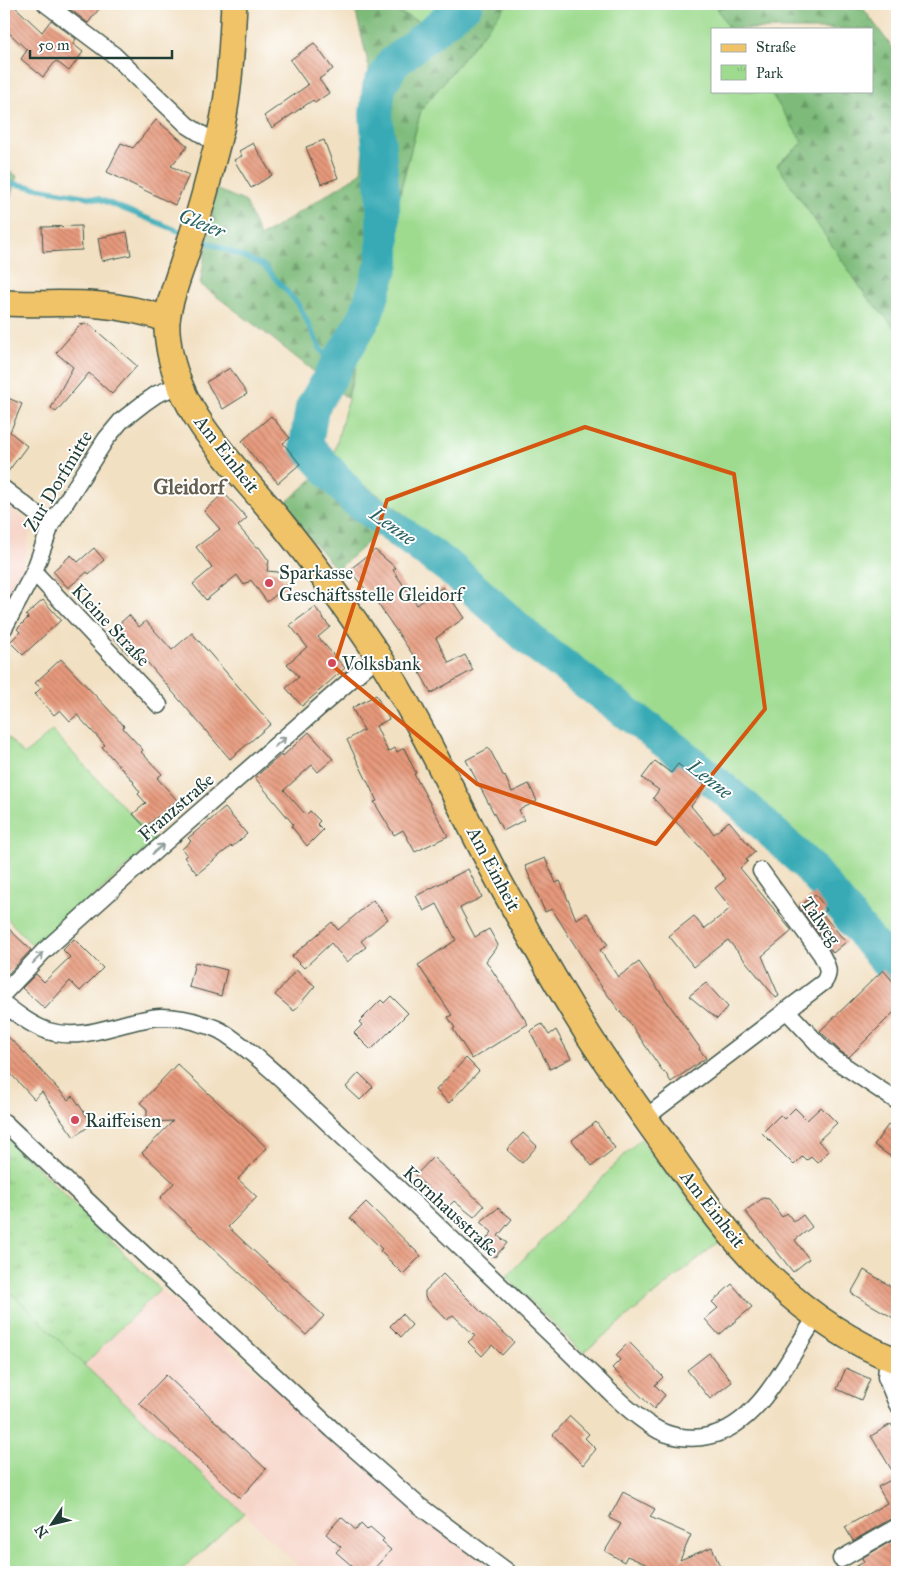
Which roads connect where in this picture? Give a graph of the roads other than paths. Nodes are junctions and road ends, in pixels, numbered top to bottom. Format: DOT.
graph roads {
  1 [pos="46,4"];
  2 [pos="234,4"];
  3 [pos="217,144"];
  4 [pos="4,303"];
  5 [pos="167,319"];
  6 [pos="180,385"];
  7 [pos="4,489"];
  8 [pos="51,525"];
  9 [pos="34,572"];
  10 [pos="4,628"];
  11 [pos="378,656"];
  12 [pos="159,705"];
  13 [pos="760,871"];
  14 [pos="4,993"];
  15 [pos="4,1004"];
  16 [pos="786,1010"];
  17 [pos="897,1101"];
  18 [pos="645,1118"];
  19 [pos="4,1122"];
  20 [pos="818,1316"];
  21 [pos="893,1359"];
  22 [pos="897,1404"];
  23 [pos="897,1527"];
  24 [pos="840,1559"];
  25 [pos="508,1572"];
  1 -- 3 [label="street"];
  2 -- 3 [label="main road, Am Einheit"];
  3 -- 5 [label="main road, Am Einheit"];
  4 -- 5 [label="main road"];
  5 -- 6 [label="main road, Am Einheit"];
  6 -- 8 [label="street, Zur Dorfmitte"];
  6 -- 11 [label="main road, Am Einheit"];
  7 -- 8 [label="street"];
  8 -- 9 [label="street, Zur Dorfmitte"];
  9 -- 10 [label="street, Zur Dorfmitte"];
  9 -- 12 [label="street, Kleine Straße"];
  14 -- 11 [label="street, Franzstraße, one-way"];
  11 -- 18 [label="main road, Am Einheit"];
  13 -- 16 [label="street, Talweg"];
  15 -- 20 [label="street, Kornhausstraße"];
  16 -- 17 [label="street"];
  16 -- 18 [label="street, Talweg"];
  18 -- 20 [label="main road, Am Einheit"];
  19 -- 25 [label="street"];
  20 -- 21 [label="main road, Am Einheit"];
  21 -- 22 [label="street"];
  23 -- 24 [label="street"];
}
